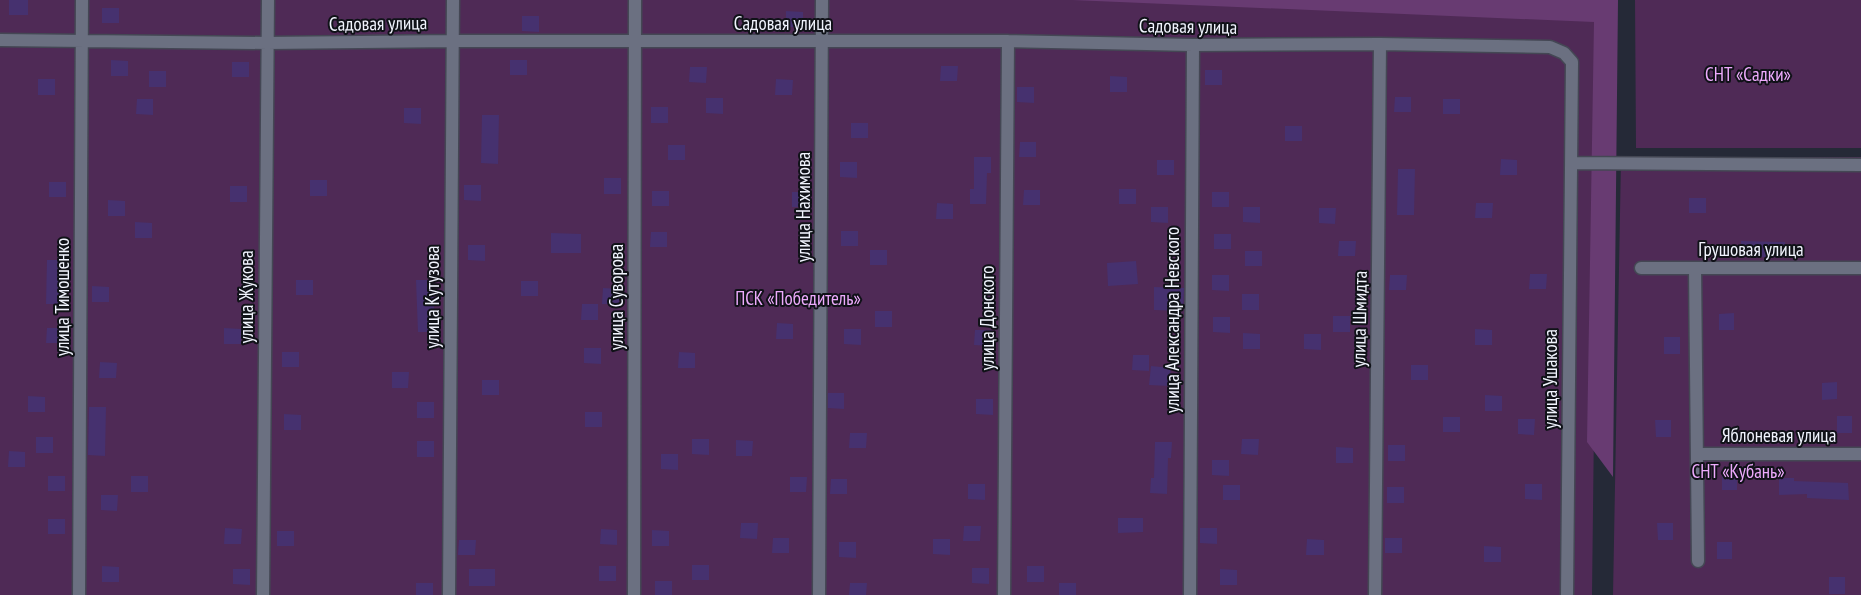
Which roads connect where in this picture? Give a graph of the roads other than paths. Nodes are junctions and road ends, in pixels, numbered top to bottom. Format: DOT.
graph roads {
  1 [pos="82,0"];
  2 [pos="268,0"];
  3 [pos="453,0"];
  4 [pos="635,0"];
  5 [pos="822,0"];
  6 [pos="0,40"];
  7 [pos="82,40"];
  8 [pos="453,41"];
  9 [pos="1008,41"];
  10 [pos="635,42"];
  11 [pos="823,42"];
  12 [pos="267,43"];
  13 [pos="1380,44"];
  14 [pos="1193,46"];
  15 [pos="1564,53"];
  16 [pos="1571,163"];
  17 [pos="1861,165"];
  18 [pos="1641,268"];
  19 [pos="1695,268"];
  20 [pos="1861,268"];
  21 [pos="1698,454"];
  22 [pos="1861,454"];
  23 [pos="1698,561"];
  24 [pos="79,595"];
  25 [pos="263,595"];
  26 [pos="449,595"];
  27 [pos="634,595"];
  28 [pos="820,595"];
  29 [pos="1004,595"];
  30 [pos="1190,595"];
  31 [pos="1375,595"];
  32 [pos="1567,595"];
  1 -- 7 [label="street, улица Тимошенко"];
  2 -- 12 [label="street, улица Жукова"];
  3 -- 8 [label="street, улица Кутузова"];
  4 -- 10 [label="street, улица Суворова"];
  5 -- 11 [label="street, улица Нахимова"];
  6 -- 7 [label="street, Садовая улица"];
  7 -- 12 [label="street, Садовая улица"];
  7 -- 24 [label="street, улица Тимошенко"];
  8 -- 10 [label="street, Садовая улица"];
  8 -- 12 [label="street, Садовая улица"];
  8 -- 26 [label="street, улица Кутузова"];
  9 -- 11 [label="street, Садовая улица"];
  9 -- 14 [label="street, Садовая улица"];
  9 -- 29 [label="street, улица Донского"];
  10 -- 11 [label="street, Садовая улица"];
  10 -- 27 [label="street, улица Суворова"];
  11 -- 28 [label="street, улица Нахимова"];
  12 -- 25 [label="street, улица Жукова"];
  13 -- 14 [label="street, Садовая улица"];
  13 -- 15 [label="street, Садовая улица"];
  13 -- 31 [label="street, улица Шмидта"];
  14 -- 30 [label="street, улица Александра Невского"];
  15 -- 16 [label="street, улица Ушакова"];
  16 -- 17 [label="street"];
  16 -- 32 [label="street, улица Ушакова"];
  18 -- 19 [label="street, Грушовая улица"];
  19 -- 20 [label="street, Грушовая улица"];
  19 -- 21 [label="street"];
  21 -- 22 [label="street, Яблоневая улица"];
  21 -- 23 [label="street"];
}
